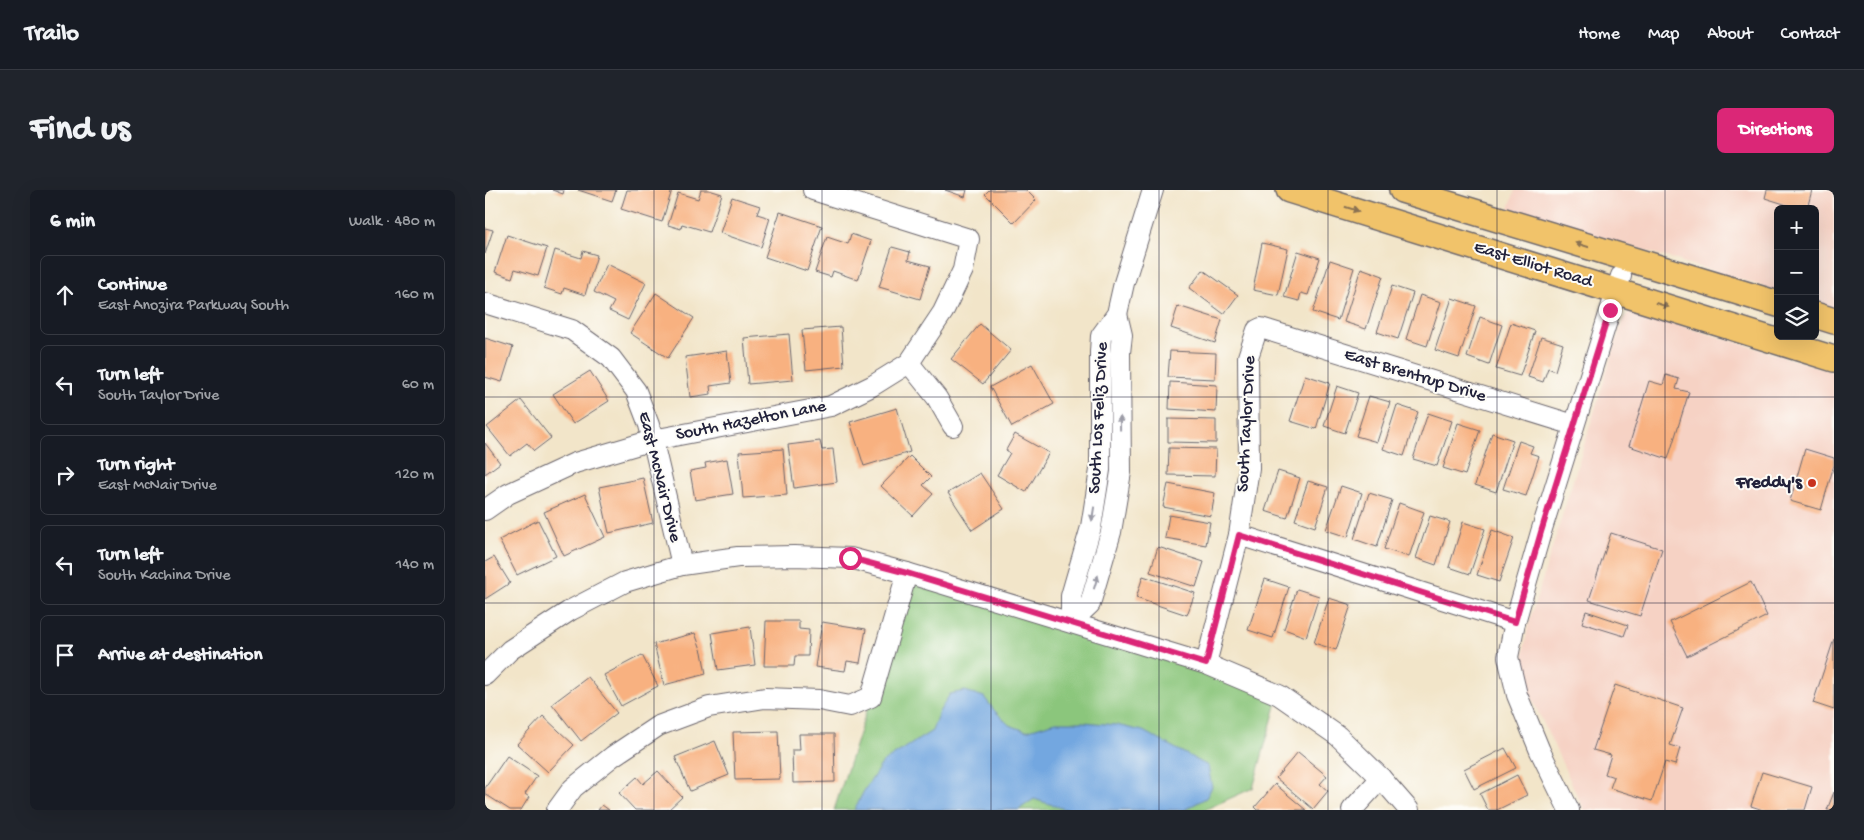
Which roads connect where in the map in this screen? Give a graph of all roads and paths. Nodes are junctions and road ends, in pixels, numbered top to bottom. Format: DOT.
graph roads {
  1 [pos="813,190"];
  2 [pos="1153,190"];
  3 [pos="1289,190"];
  4 [pos="1402,190"];
  5 [pos="1619,283"];
  6 [pos="485,303"];
  7 [pos="1774,303"];
  8 [pos="1819,316"];
  9 [pos="1834,321"];
  10 [pos="1257,330"];
  11 [pos="1834,359"];
  12 [pos="909,363"];
  13 [pos="1574,425"];
  14 [pos="953,426"];
  15 [pos="653,440"];
  16 [pos="485,510"];
  17 [pos="1239,535"];
  18 [pos="682,564"];
  19 [pos="907,573"];
  20 [pos="1071,622"];
  21 [pos="1515,622"];
  22 [pos="1206,664"];
  23 [pos="485,675"];
  24 [pos="1381,778"];
  25 [pos="557,810"];
  26 [pos="1352,810"];
  27 [pos="1409,810"];
  28 [pos="1569,810"];
  1 -- 12 [label="street, South Hazelton Lane"];
  2 -- 20 [label="street, South Los Feliz Drive"];
  3 -- 5 [label="main road, East Elliot Road, one-way"];
  7 -- 4 [label="main road, East Elliot Road, one-way"];
  5 -- 11 [label="main road, East Elliot Road, one-way"];
  5 -- 13 [label="street"];
  6 -- 15 [label="street, East McNair Drive"];
  8 -- 9 [label="main road"];
  10 -- 13 [label="street, East Brentrup Drive"];
  10 -- 17 [label="street, South Taylor Drive"];
  12 -- 14 [label="street"];
  12 -- 15 [label="street, South Hazelton Lane"];
  13 -- 21 [label="street"];
  15 -- 16 [label="street, South Hazelton Lane"];
  15 -- 18 [label="street, East McNair Drive"];
  17 -- 21 [label="street"];
  17 -- 22 [label="street, South Taylor Drive"];
  18 -- 19 [label="street"];
  18 -- 23 [label="street"];
  19 -- 20 [label="street"];
  19 -- 25 [label="street"];
  20 -- 22 [label="street"];
  21 -- 28 [label="street"];
  22 -- 24 [label="street"];
  24 -- 26 [label="street"];
  24 -- 27 [label="street"];
}
